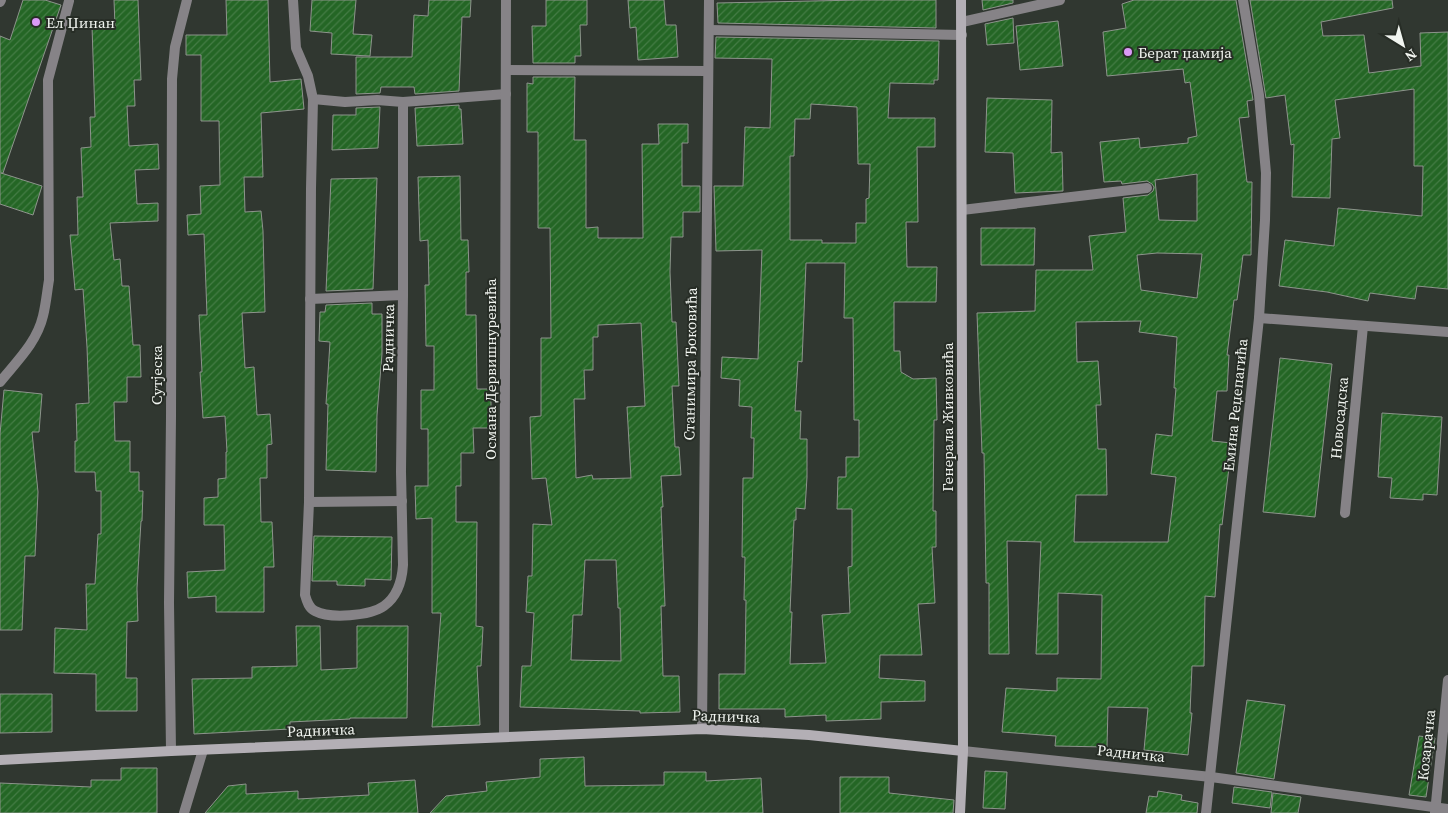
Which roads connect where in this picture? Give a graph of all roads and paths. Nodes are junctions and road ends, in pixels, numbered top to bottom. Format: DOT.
graph roads {
  1 [pos="187,0"];
  2 [pos="293,0"];
  3 [pos="506,0"];
  4 [pos="709,0"];
  5 [pos="961,0"];
  6 [pos="1060,0"];
  7 [pos="1243,0"];
  8 [pos="69,2"];
  9 [pos="962,22"];
  10 [pos="709,30"];
  11 [pos="962,35"];
  12 [pos="506,70"];
  13 [pos="708,71"];
  14 [pos="506,94"];
  15 [pos="313,99"];
  16 [pos="403,105"];
  17 [pos="1147,188"];
  18 [pos="962,210"];
  19 [pos="403,295"];
  20 [pos="310,299"];
  21 [pos="1259,318"];
  22 [pos="1363,326"];
  23 [pos="1448,332"];
  24 [pos="0,382"];
  25 [pos="402,501"];
  26 [pos="309,502"];
  27 [pos="1345,513"];
  28 [pos="1448,680"];
  29 [pos="702,729"];
  30 [pos="504,737"];
  31 [pos="203,750"];
  32 [pos="170,751"];
  33 [pos="963,751"];
  34 [pos="0,760"];
  35 [pos="1211,777"];
  36 [pos="1448,809"];
  37 [pos="1435,810"];
  38 [pos="184,813"];
  39 [pos="960,813"];
  40 [pos="1206,813"];
  1 -- 32 [label="street, Сутјеска"];
  2 -- 15 [label="street"];
  3 -- 12 [label="street, Османа Дервишнуревића"];
  4 -- 10 [label="street, Станимира Ђоковића"];
  5 -- 9 [label="street, Генерала Живковића"];
  6 -- 9 [label="street"];
  7 -- 21 [label="street, Емина Реџепагића"];
  8 -- 24 [label="street"];
  9 -- 11 [label="street, Генерала Живковића"];
  10 -- 11 [label="street"];
  10 -- 13 [label="street, Станимира Ђоковића"];
  11 -- 18 [label="street, Генерала Живковића"];
  12 -- 13 [label="street"];
  12 -- 14 [label="street, Османа Дервишнуревића"];
  13 -- 29 [label="street, Станимира Ђоковића"];
  14 -- 16 [label="street"];
  14 -- 30 [label="street, Османа Дервишнуревића"];
  15 -- 16 [label="street"];
  15 -- 20 [label="street, Радничка"];
  16 -- 19 [label="street, Радничка"];
  17 -- 18 [label="street"];
  18 -- 33 [label="street, Генерала Живковића"];
  19 -- 20 [label="street, Радничка"];
  19 -- 25 [label="street, Радничка"];
  20 -- 26 [label="street, Радничка"];
  21 -- 22 [label="street"];
  21 -- 35 [label="street, Емина Реџепагића"];
  22 -- 23 [label="street"];
  22 -- 27 [label="street, Новосадска"];
  25 -- 26 [label="street"];
  25 -- 26 [label="street, Радничка"];
  28 -- 37 [label="street, Козарачка"];
  29 -- 30 [label="street, Радничка"];
  29 -- 33 [label="street, Радничка"];
  30 -- 31 [label="street, Радничка"];
  31 -- 32 [label="street, Радничка"];
  31 -- 38 [label="street"];
  32 -- 34 [label="street, Радничка"];
  33 -- 35 [label="street, Радничка"];
  33 -- 39 [label="street, Генерала Живковића"];
  35 -- 37 [label="street, Радничка"];
  35 -- 40 [label="street, Емина Реџепагића"];
  36 -- 37 [label="street, Радничка"];
}
